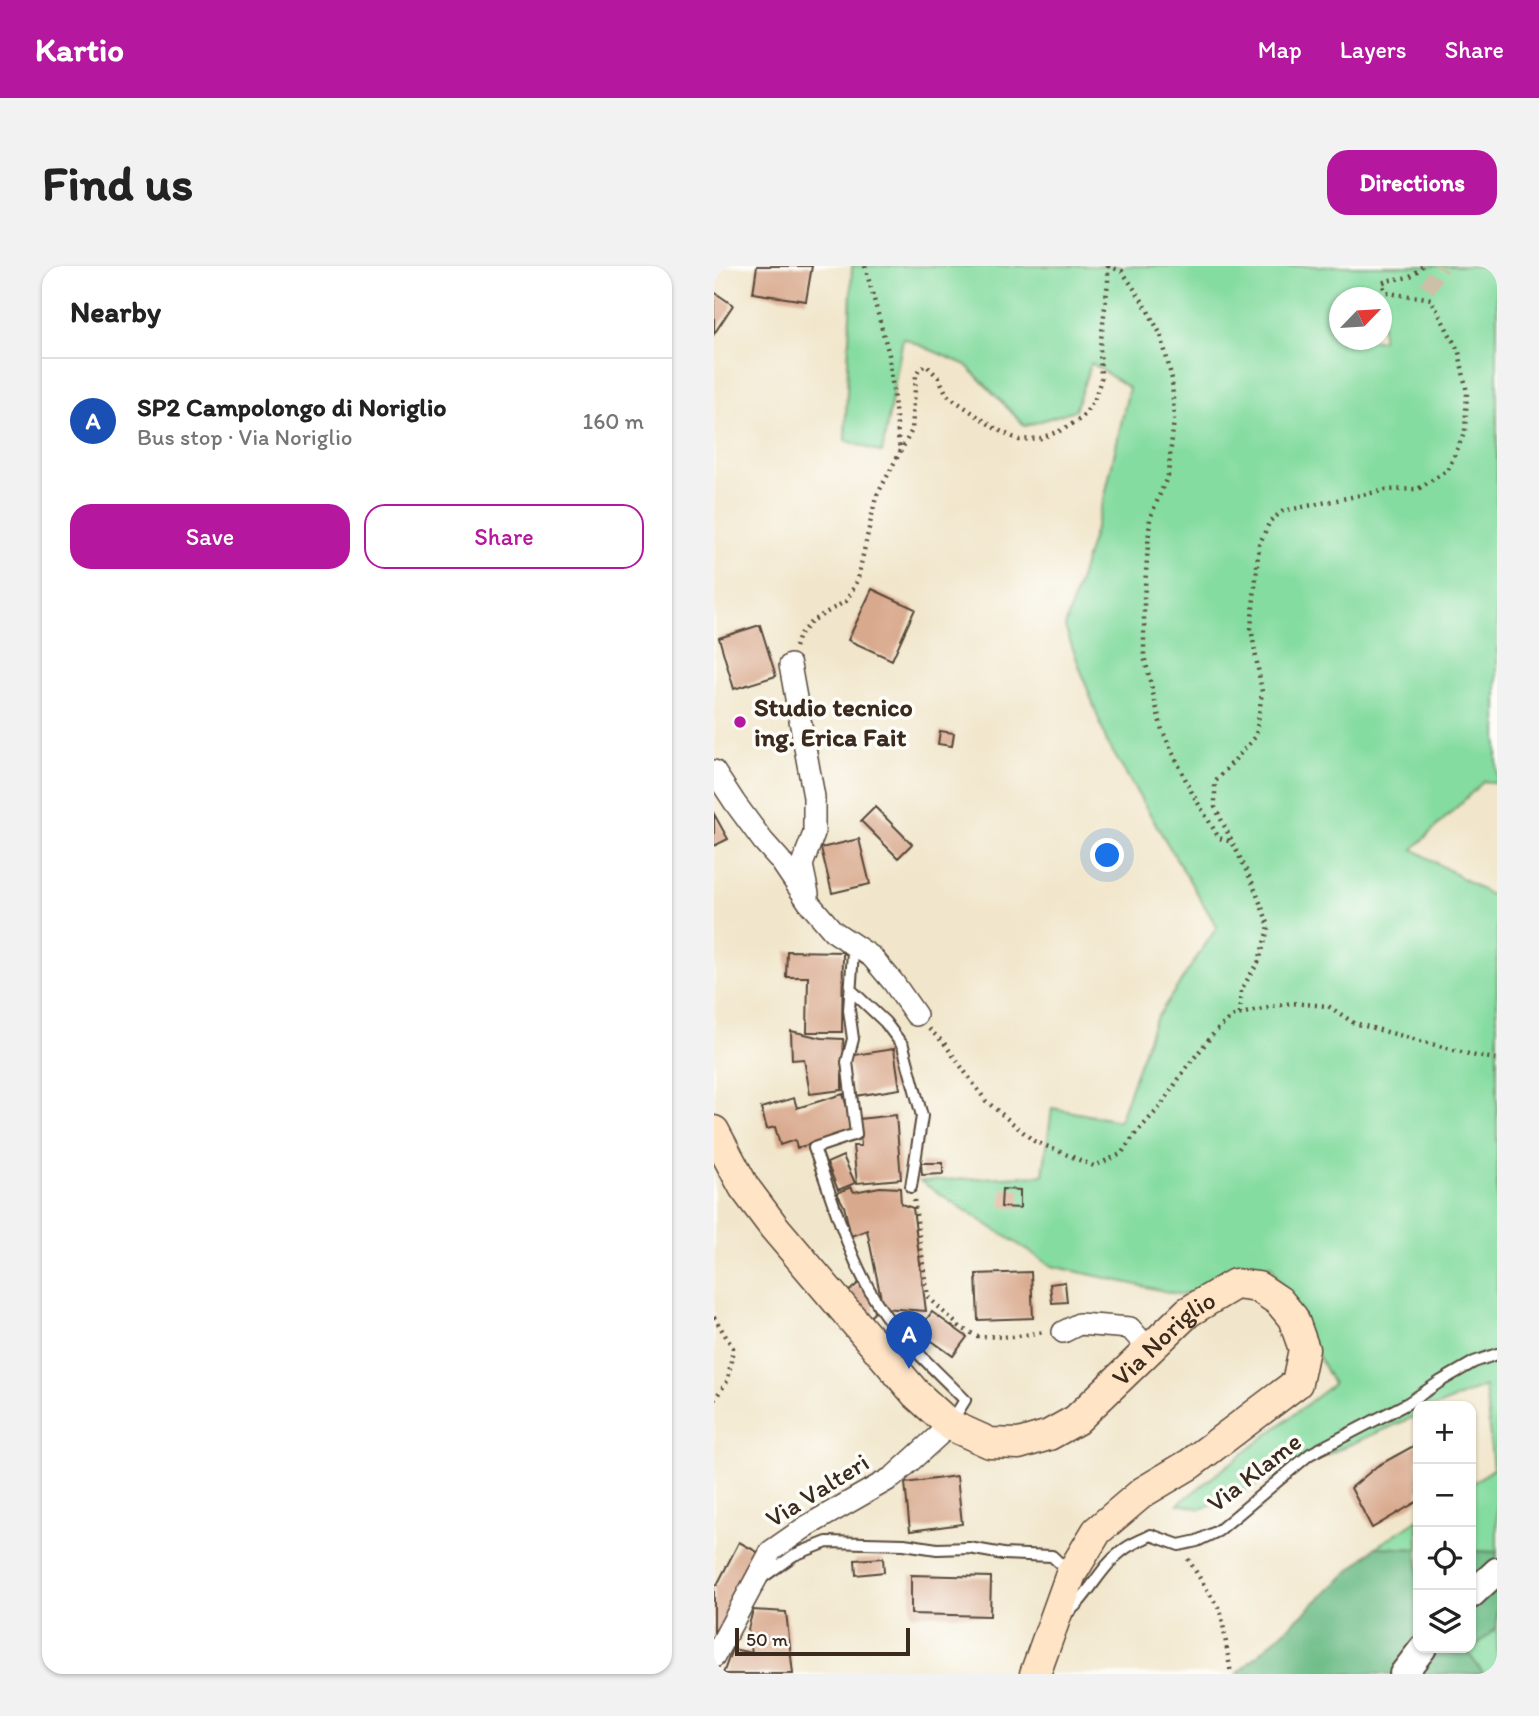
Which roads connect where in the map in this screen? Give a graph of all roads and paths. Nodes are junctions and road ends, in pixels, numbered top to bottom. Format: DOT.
graph roads {
  1 [pos="865,266"];
  2 [pos="1108,266"];
  3 [pos="1422,266"];
  4 [pos="900,453"];
  5 [pos="790,665"];
  6 [pos="714,771"];
  7 [pos="1233,842"];
  8 [pos="809,903"];
  9 [pos="834,931"];
  10 [pos="851,990"];
  11 [pos="1240,1014"];
  12 [pos="916,1015"];
  13 [pos="1497,1059"];
  14 [pos="714,1131"];
  15 [pos="911,1187"];
  16 [pos="714,1317"];
  17 [pos="1063,1332"];
  18 [pos="1150,1351"];
  19 [pos="1497,1354"];
  20 [pos="714,1400"];
  21 [pos="950,1425"];
  22 [pos="1179,1545"];
  23 [pos="1497,1571"];
  24 [pos="1071,1573"];
  25 [pos="755,1583"];
  26 [pos="1476,1590"];
  27 [pos="1055,1621"];
  28 [pos="1419,1653"];
  29 [pos="714,1657"];
  30 [pos="1035,1674"];
  31 [pos="1231,1674"];
  32 [pos="1403,1674"];
  1 -- 4 [label="path"];
  2 -- 4 [label="path"];
  2 -- 7 [label="path"];
  3 -- 7 [label="path"];
  4 -- 5 [label="path"];
  5 -- 8 [label="street"];
  6 -- 8 [label="street"];
  7 -- 11 [label="path"];
  8 -- 9 [label="street"];
  9 -- 10 [label="lane"];
  9 -- 12 [label="street"];
  10 -- 15 [label="lane"];
  10 -- 21 [label="lane"];
  11 -- 12 [label="path"];
  11 -- 13 [label="path"];
  14 -- 21 [label="main road, Via Noriglio"];
  15 -- 17 [label="path"];
  16 -- 20 [label="path"];
  17 -- 18 [label="street"];
  18 -- 21 [label="main road, Via Noriglio"];
  18 -- 24 [label="main road, Via Noriglio"];
  19 -- 22 [label="lane, Via Klame"];
  21 -- 25 [label="street, Via Valteri"];
  22 -- 27 [label="lane"];
  22 -- 31 [label="path"];
  23 -- 26 [label="street"];
  24 -- 25 [label="lane"];
  24 -- 27 [label="main road, Via Noriglio"];
  25 -- 29 [label="street, Via Valteri"];
  27 -- 30 [label="main road, Via Noriglio"];
  28 -- 32 [label="street"];
}
